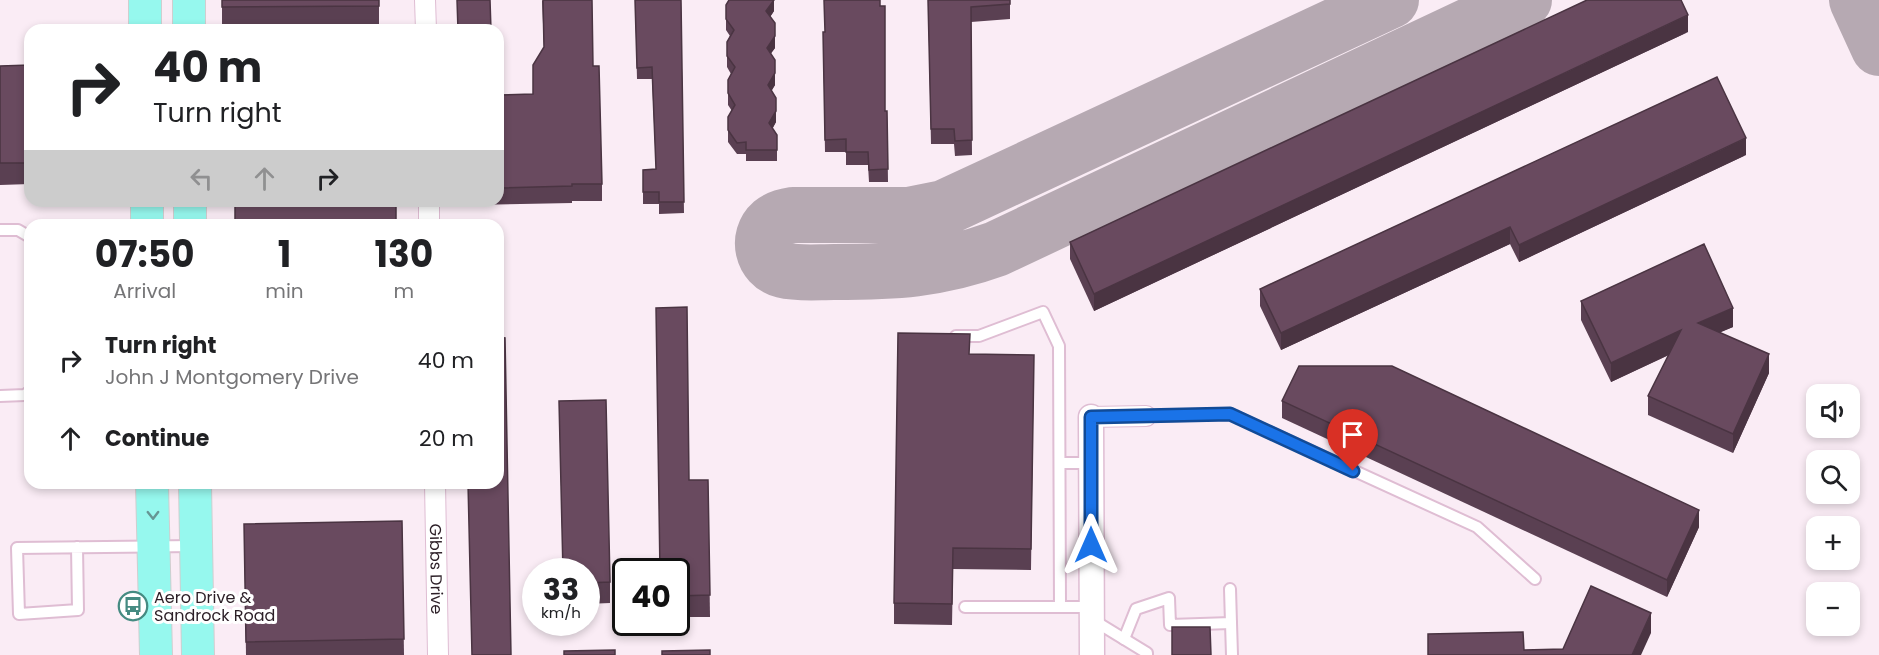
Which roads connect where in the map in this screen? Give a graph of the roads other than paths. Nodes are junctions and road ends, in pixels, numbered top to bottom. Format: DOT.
graph roads {
  1 [pos="145,0"];
  2 [pos="189,0"];
  3 [pos="425,0"];
  4 [pos="146,24"];
  5 [pos="189,24"];
  6 [pos="426,24"];
  7 [pos="0,230"];
  8 [pos="24,234"];
  9 [pos="943,336"];
  10 [pos="24,395"];
  11 [pos="0,396"];
  12 [pos="1146,416"];
  13 [pos="1091,417"];
  14 [pos="1091,462"];
  15 [pos="1060,463"];
  16 [pos="152,489"];
  17 [pos="195,489"];
  18 [pos="435,489"];
  19 [pos="196,545"];
  20 [pos="154,546"];
  21 [pos="77,547"];
  22 [pos="1535,579"];
  23 [pos="1230,589"];
  24 [pos="964,607"];
  25 [pos="1060,607"];
  26 [pos="1091,613"];
  27 [pos="1231,623"];
  28 [pos="1124,639"];
  29 [pos="156,655"];
  30 [pos="198,655"];
  31 [pos="438,655"];
  32 [pos="1092,655"];
  33 [pos="1147,655"];
  34 [pos="1232,655"];
  1 -- 4 [label="main road"];
  2 -- 5 [label="main road"];
  3 -- 6 [label="street"];
  7 -- 8 [label="lane"];
  9 -- 15 [label="lane"];
  10 -- 11 [label="lane"];
  12 -- 13 [label="street"];
  12 -- 22 [label="lane"];
  13 -- 14 [label="street"];
  14 -- 15 [label="lane"];
  14 -- 26 [label="street"];
  15 -- 25 [label="lane"];
  16 -- 20 [label="main road, one-way"];
  17 -- 19 [label="main road"];
  18 -- 31 [label="street, Gibbs Drive"];
  19 -- 20 [label="lane"];
  19 -- 30 [label="main road"];
  20 -- 21 [label="lane"];
  20 -- 29 [label="main road"];
  21 -- 21 [label="lane"];
  23 -- 27 [label="lane"];
  24 -- 25 [label="lane"];
  25 -- 26 [label="lane"];
  26 -- 28 [label="lane"];
  26 -- 32 [label="street"];
  27 -- 28 [label="lane"];
  27 -- 34 [label="lane"];
  28 -- 33 [label="lane"];
}
